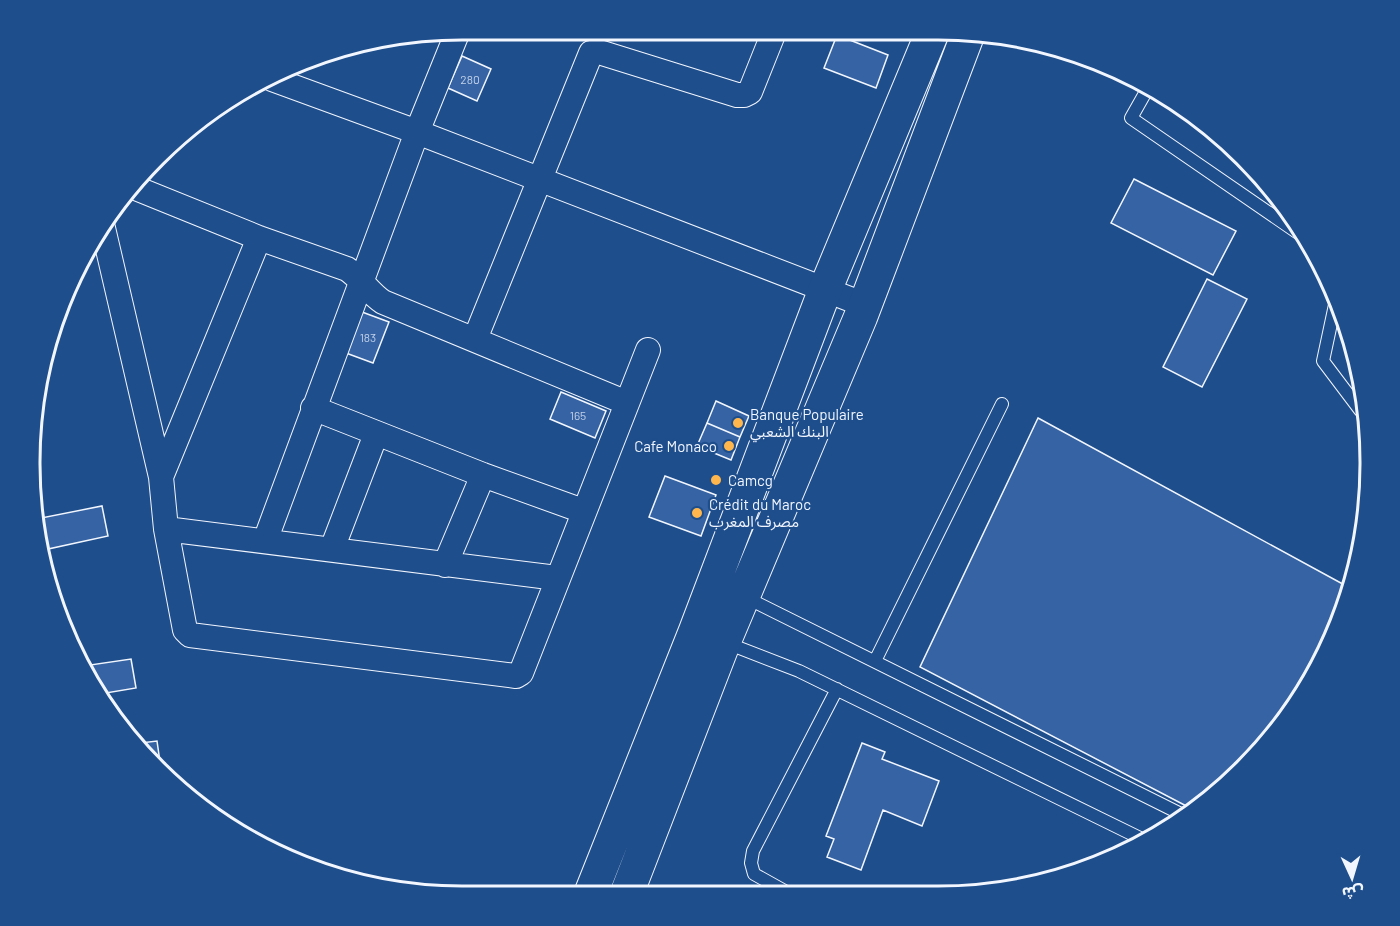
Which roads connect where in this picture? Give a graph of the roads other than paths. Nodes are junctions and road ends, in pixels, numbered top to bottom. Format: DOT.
graph roads {
  1 [pos="454,40"];
  2 [pos="771,40"];
  3 [pos="929,40"];
  4 [pos="965,41"];
  5 [pos="594,42"];
  6 [pos="280,82"];
  7 [pos="1144,95"];
  8 [pos="417,132"];
  9 [pos="541,179"];
  10 [pos="140,190"];
  11 [pos="1285,224"];
  12 [pos="105,238"];
  13 [pos="258,238"];
  14 [pos="362,283"];
  15 [pos="825,290"];
  16 [pos="865,305"];
  17 [pos="1333,316"];
  18 [pos="475,339"];
  19 [pos="648,350"];
  20 [pos="627,403"];
  21 [pos="1002,404"];
  22 [pos="1355,404"];
  23 [pos="313,408"];
  24 [pos="376,434"];
  25 [pos="483,475"];
  26 [pos="161,477"];
  27 [pos="583,512"];
  28 [pos="166,529"];
  29 [pos="265,541"];
  30 [pos="332,549"];
  31 [pos="445,565"];
  32 [pos="557,578"];
  33 [pos="727,592"];
  34 [pos="709,637"];
  35 [pos="875,661"];
  36 [pos="837,690"];
  37 [pos="1176,811"];
  38 [pos="1135,836"];
  39 [pos="594,886"];
  40 [pos="629,886"];
  41 [pos="776,886"];
  1 -- 8 [label="street"];
  2 -- 5 [label="street"];
  3 -- 15 [label="street"];
  4 -- 16 [label="street"];
  5 -- 9 [label="street"];
  6 -- 8 [label="street"];
  7 -- 11 [label="lane"];
  8 -- 9 [label="street"];
  8 -- 14 [label="street"];
  9 -- 15 [label="street"];
  9 -- 18 [label="street"];
  10 -- 13 [label="street"];
  12 -- 26 [label="street"];
  13 -- 14 [label="street"];
  13 -- 26 [label="street"];
  14 -- 18 [label="street"];
  14 -- 23 [label="street"];
  15 -- 16 [label="street"];
  15 -- 33 [label="street"];
  16 -- 33 [label="street"];
  17 -- 22 [label="lane"];
  18 -- 20 [label="street"];
  19 -- 20 [label="street"];
  20 -- 27 [label="street"];
  21 -- 35 [label="lane"];
  23 -- 24 [label="street"];
  23 -- 29 [label="street"];
  24 -- 25 [label="street"];
  24 -- 30 [label="street"];
  25 -- 27 [label="street"];
  25 -- 31 [label="street"];
  26 -- 28 [label="street"];
  27 -- 32 [label="street"];
  28 -- 29 [label="street"];
  28 -- 32 [label="street"];
  29 -- 30 [label="street"];
  30 -- 31 [label="street"];
  31 -- 32 [label="street"];
  33 -- 34 [label="street"];
  33 -- 35 [label="lane"];
  34 -- 36 [label="lane"];
  34 -- 39 [label="street"];
  34 -- 40 [label="street"];
  35 -- 37 [label="lane"];
  36 -- 38 [label="lane"];
  36 -- 41 [label="lane"];
}
